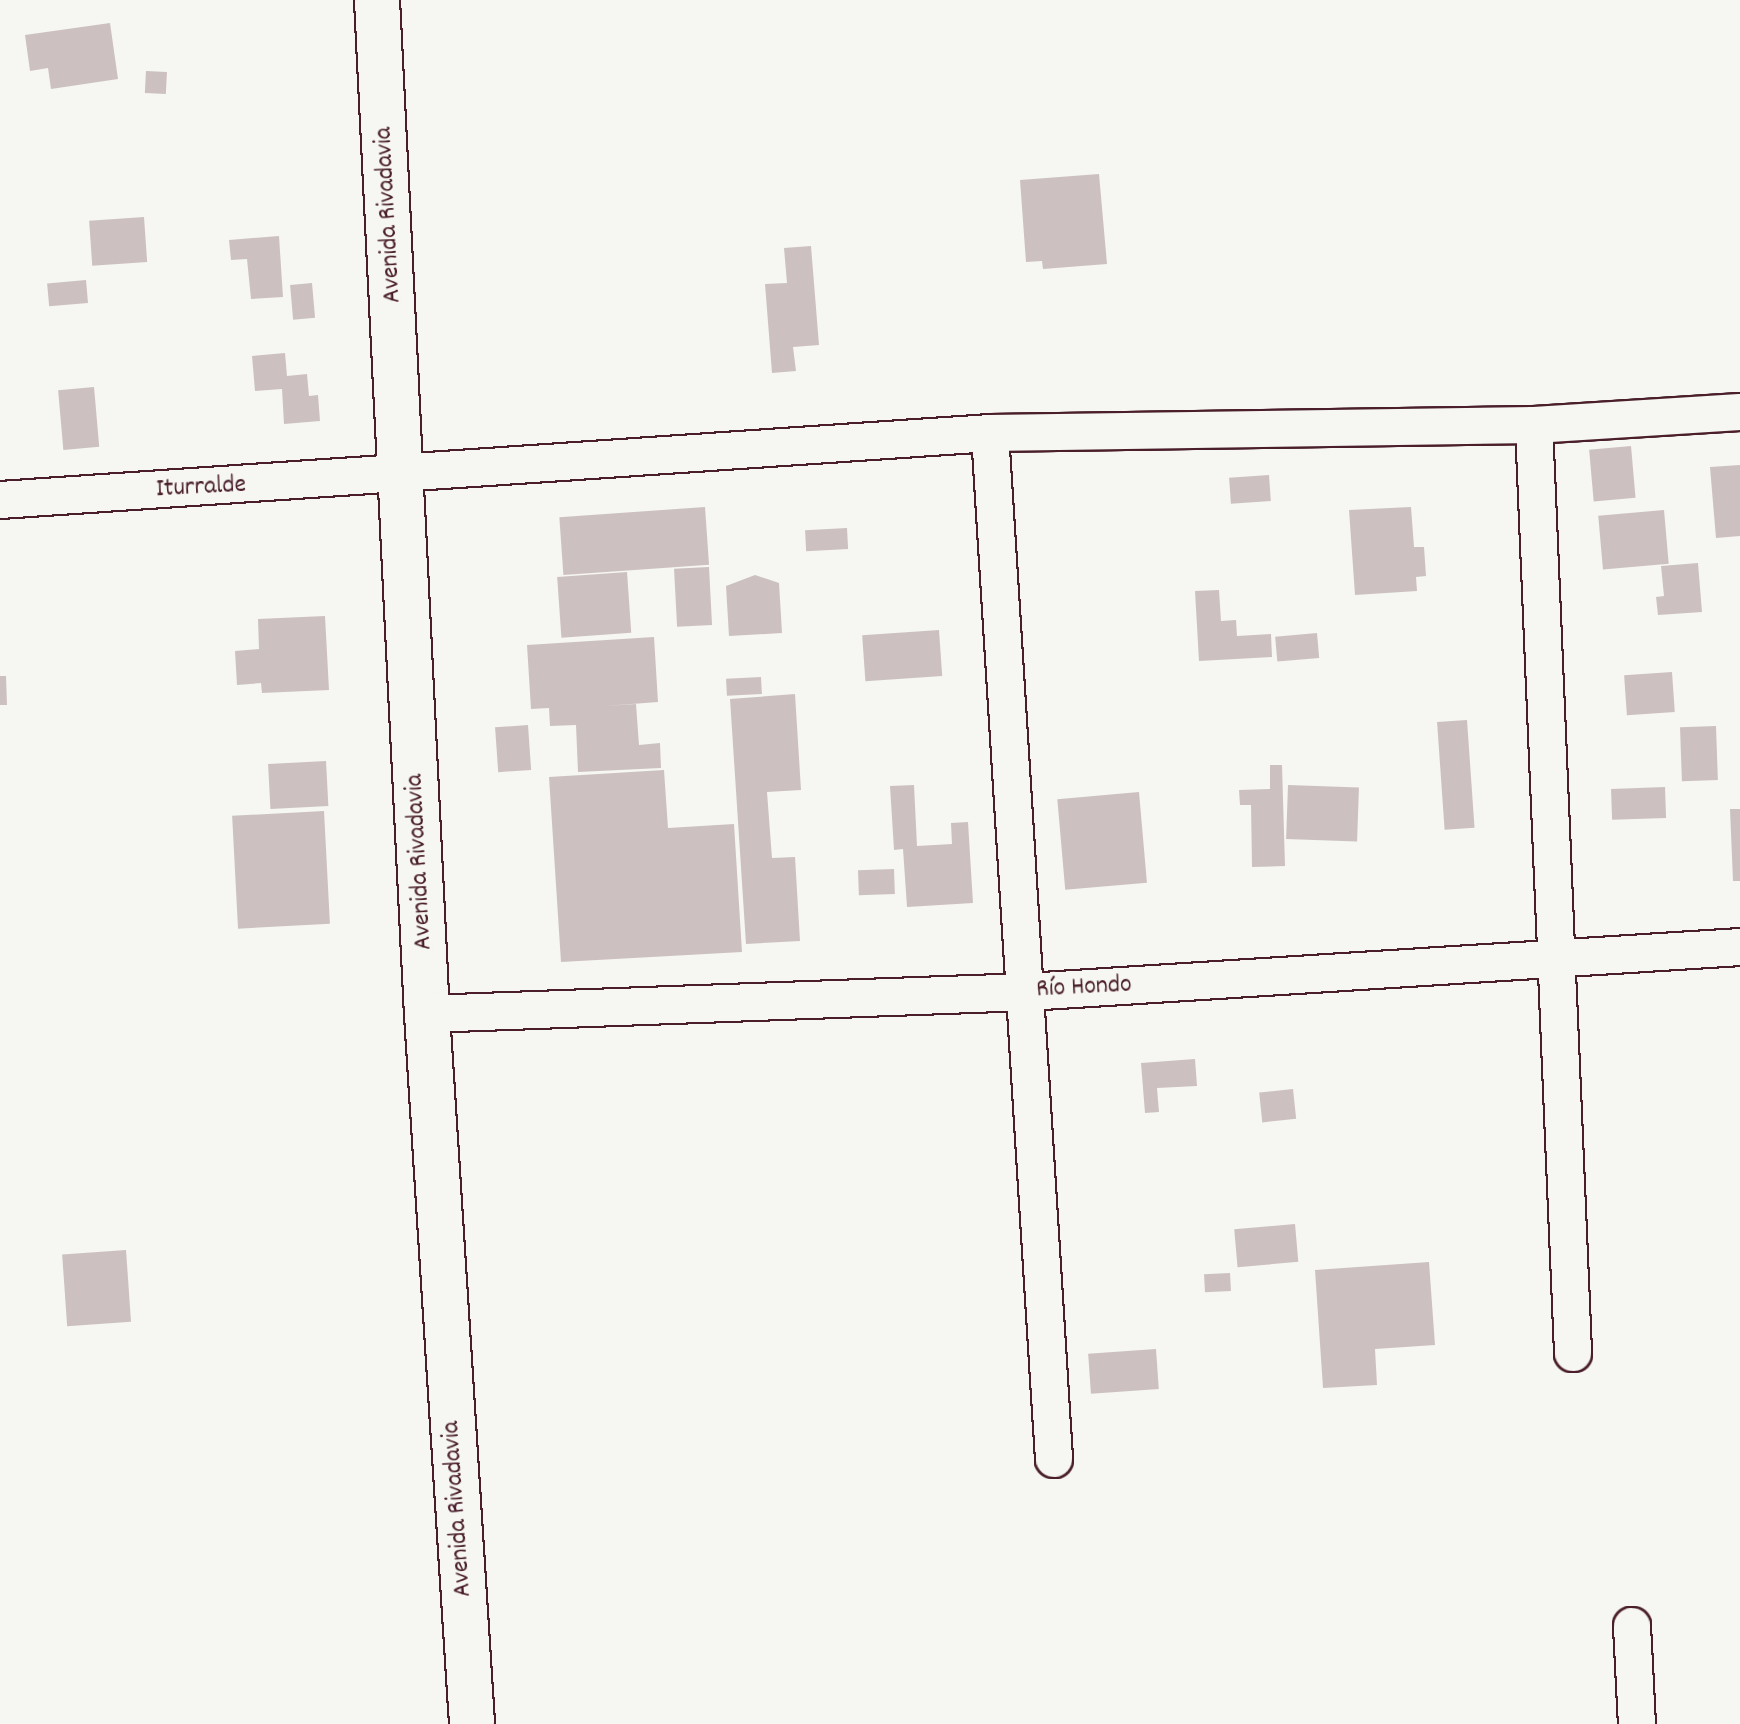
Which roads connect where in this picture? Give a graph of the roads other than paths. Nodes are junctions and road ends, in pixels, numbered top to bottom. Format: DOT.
graph roads {
  1 [pos="377,0"];
  2 [pos="1740,412"];
  3 [pos="1534,425"];
  4 [pos="990,433"];
  5 [pos="402,476"];
  6 [pos="0,500"];
  7 [pos="1740,947"];
  8 [pos="1558,960"];
  9 [pos="1027,992"];
  10 [pos="427,1014"];
  11 [pos="1573,1353"];
  12 [pos="1054,1459"];
  13 [pos="1632,1626"];
  14 [pos="472,1724"];
  15 [pos="1637,1724"];
  1 -- 5 [label="main road, Avenida Rivadavia"];
  2 -- 3 [label="street, Iturralde"];
  3 -- 4 [label="street, Iturralde"];
  3 -- 8 [label="street"];
  4 -- 5 [label="street, Iturralde"];
  4 -- 9 [label="street"];
  5 -- 6 [label="street, Iturralde"];
  5 -- 10 [label="main road, Avenida Rivadavia"];
  7 -- 8 [label="street, Río Hondo"];
  8 -- 9 [label="street, Río Hondo"];
  8 -- 11 [label="street"];
  9 -- 10 [label="street, Río Hondo"];
  9 -- 12 [label="street"];
  10 -- 14 [label="main road, Avenida Rivadavia"];
  13 -- 15 [label="street"];
}
